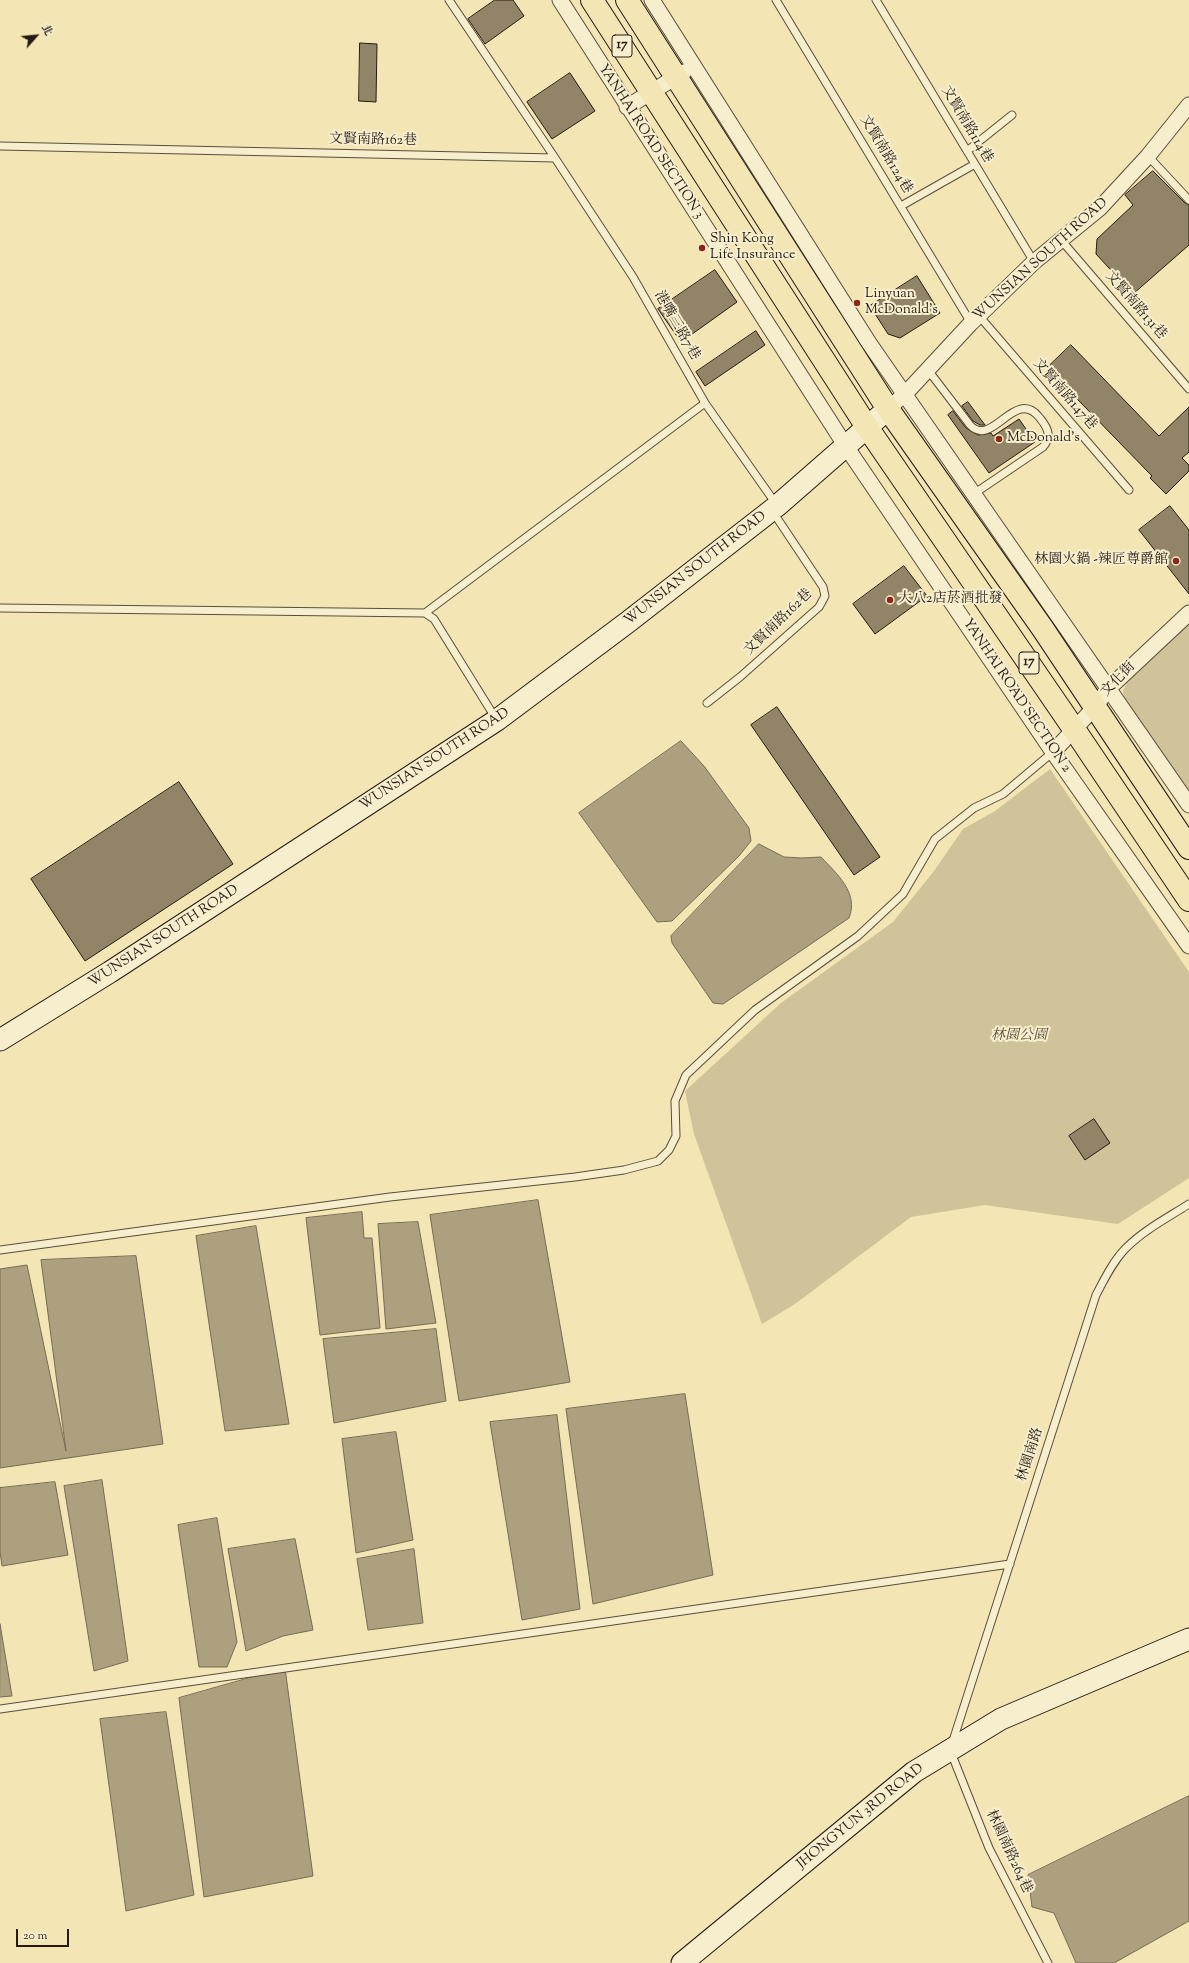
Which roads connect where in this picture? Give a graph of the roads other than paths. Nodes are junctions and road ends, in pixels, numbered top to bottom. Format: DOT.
graph roads {
  1 [pos="449,0"];
  2 [pos="560,0"];
  3 [pos="592,0"];
  4 [pos="627,0"];
  5 [pos="652,0"];
  6 [pos="776,0"];
  7 [pos="876,0"];
  8 [pos="684,71"];
  9 [pos="652,92"];
  10 [pos="1189,104"];
  11 [pos="627,107"];
  12 [pos="1012,115"];
  13 [pos="0,146"];
  14 [pos="967,151"];
  15 [pos="1148,156"];
  16 [pos="555,158"];
  17 [pos="975,164"];
  18 [pos="1189,200"];
  19 [pos="901,206"];
  20 [pos="1061,240"];
  21 [pos="1034,262"];
  22 [pos="976,320"];
  23 [pos="928,370"];
  24 [pos="1189,389"];
  25 [pos="906,393"];
  26 [pos="705,403"];
  27 [pos="888,409"];
  28 [pos="867,427"];
  29 [pos="845,445"];
  30 [pos="1129,490"];
  31 [pos="975,493"];
  32 [pos="775,508"];
  33 [pos="0,608"];
  34 [pos="425,613"];
  35 [pos="1189,613"];
  36 [pos="1109,688"];
  37 [pos="707,703"];
  38 [pos="1094,708"];
  39 [pos="497,720"];
  40 [pos="1074,729"];
  41 [pos="1053,752"];
  42 [pos="1189,805"];
  43 [pos="1189,848"];
  44 [pos="1189,900"];
  45 [pos="1189,946"];
  46 [pos="0,1040"];
  47 [pos="1189,1204"];
  48 [pos="0,1250"];
  49 [pos="1010,1564"];
  50 [pos="1189,1639"];
  51 [pos="0,1709"];
  52 [pos="950,1750"];
  53 [pos="682,1963"];
  54 [pos="1048,1963"];
  1 -- 16 [label="lane"];
  2 -- 11 [label="street, YANHAI ROAD SECTION 3"];
  3 -- 9 [label="main road, YANHAI ROAD SECTION 3 / 17"];
  4 -- 8 [label="main road, 17"];
  5 -- 8 [label="street"];
  6 -- 19 [label="lane, 文賢南路124巷"];
  7 -- 14 [label="lane, 文賢南路114巷"];
  8 -- 9 [label="street"];
  8 -- 25 [label="street"];
  8 -- 27 [label="main road, 17"];
  9 -- 11 [label="street"];
  9 -- 28 [label="main road, YANHAI ROAD SECTION 3 / 17"];
  10 -- 15 [label="street, WUNSIAN SOUTH ROAD"];
  11 -- 29 [label="street, YANHAI ROAD SECTION 3"];
  12 -- 14 [label="lane"];
  13 -- 16 [label="lane, 文賢南路162巷"];
  14 -- 17 [label="lane, 文賢南路114巷"];
  15 -- 18 [label="lane"];
  15 -- 20 [label="street, WUNSIAN SOUTH ROAD"];
  16 -- 26 [label="lane, 港嘴三路7巷"];
  17 -- 19 [label="lane"];
  17 -- 21 [label="lane, 文賢南路114巷"];
  19 -- 22 [label="lane, 文賢南路124巷"];
  20 -- 21 [label="street, WUNSIAN SOUTH ROAD"];
  20 -- 24 [label="lane, 文賢南路131巷"];
  21 -- 22 [label="street, WUNSIAN SOUTH ROAD"];
  22 -- 23 [label="street, WUNSIAN SOUTH ROAD"];
  22 -- 30 [label="lane, 文賢南路147巷"];
  23 -- 25 [label="street, WUNSIAN SOUTH ROAD"];
  23 -- 31 [label="lane"];
  25 -- 27 [label="street, WUNSIAN SOUTH ROAD"];
  25 -- 31 [label="street"];
  26 -- 32 [label="lane, 港嘴三路7巷"];
  26 -- 34 [label="lane"];
  27 -- 28 [label="street, WUNSIAN SOUTH ROAD"];
  27 -- 38 [label="main road, 17"];
  28 -- 29 [label="street, WUNSIAN SOUTH ROAD"];
  28 -- 40 [label="main road, YANHAI ROAD SECTION 2 / 17"];
  29 -- 32 [label="street, WUNSIAN SOUTH ROAD"];
  29 -- 41 [label="street, YANHAI ROAD SECTION 2"];
  31 -- 36 [label="street"];
  32 -- 37 [label="lane, 文賢南路162巷"];
  32 -- 39 [label="street, WUNSIAN SOUTH ROAD"];
  33 -- 34 [label="lane"];
  34 -- 39 [label="lane"];
  35 -- 36 [label="street, 文化街"];
  36 -- 38 [label="street, 文化街"];
  36 -- 42 [label="street"];
  38 -- 40 [label="street, 文化街"];
  38 -- 43 [label="main road, 17"];
  39 -- 46 [label="street, WUNSIAN SOUTH ROAD"];
  40 -- 41 [label="street, 文化街"];
  40 -- 44 [label="main road, YANHAI ROAD SECTION 2 / 17"];
  41 -- 45 [label="street, YANHAI ROAD SECTION 2"];
  41 -- 48 [label="lane"];
  47 -- 49 [label="lane, 林園南路"];
  49 -- 51 [label="lane"];
  49 -- 52 [label="lane, 林園南路"];
  50 -- 52 [label="street, JHONGYUN 3RD ROAD"];
  52 -- 53 [label="street, JHONGYUN 3RD ROAD"];
  52 -- 54 [label="lane, 林園南路264巷"];
}
